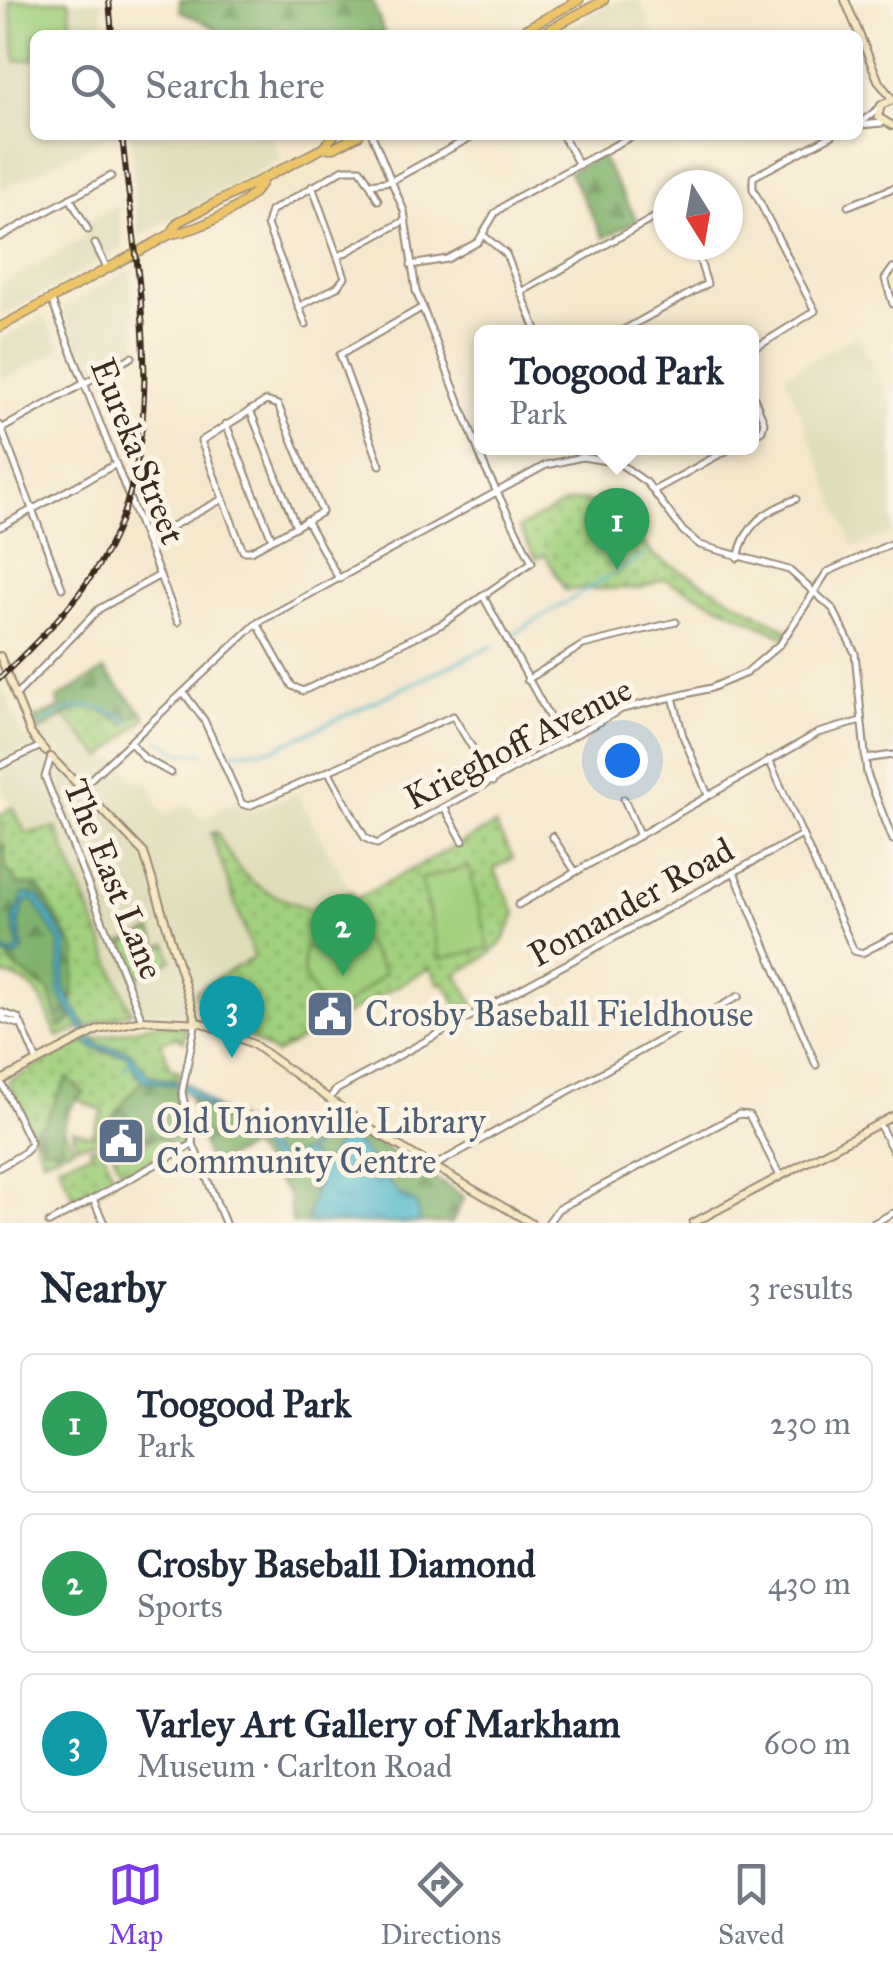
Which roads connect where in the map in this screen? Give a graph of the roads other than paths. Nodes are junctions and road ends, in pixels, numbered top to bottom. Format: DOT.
graph roads {
  1 [pos="579,0"];
  2 [pos="604,0"];
  3 [pos="849,1"];
  4 [pos="523,30"];
  5 [pos="549,30"];
  6 [pos="860,30"];
  7 [pos="863,39"];
  8 [pos="879,82"];
  9 [pos="893,100"];
  10 [pos="879,107"];
  11 [pos="863,121"];
  12 [pos="863,125"];
  13 [pos="889,126"];
  14 [pos="330,140"];
  15 [pos="349,140"];
  16 [pos="374,140"];
  17 [pos="460,140"];
  18 [pos="467,140"];
  19 [pos="565,140"];
  20 [pos="625,140"];
  21 [pos="824,140"];
  22 [pos="461,143"];
  23 [pos="323,148"];
  24 [pos="579,165"];
  25 [pos="111,176"];
  26 [pos="391,181"];
  27 [pos="370,184"];
  28 [pos="312,186"];
  29 [pos="893,188"];
  30 [pos="70,198"];
  31 [pos="378,200"];
  32 [pos="848,206"];
  33 [pos="653,218"];
  34 [pos="406,220"];
  35 [pos="88,230"];
  36 [pos="483,236"];
  37 [pos="0,237"];
  38 [pos="95,244"];
  39 [pos="338,256"];
  40 [pos="700,260"];
  41 [pos="411,266"];
  42 [pos="107,268"];
  43 [pos="893,268"];
  44 [pos="522,292"];
  45 [pos="50,299"];
  46 [pos="893,304"];
  47 [pos="298,307"];
  48 [pos="423,308"];
  49 [pos="306,324"];
  50 [pos="534,325"];
  51 [pos="633,325"];
  52 [pos="0,327"];
  53 [pos="759,346"];
  54 [pos="132,357"];
  55 [pos="84,384"];
  56 [pos="250,410"];
  57 [pos="226,424"];
  58 [pos="0,428"];
  59 [pos="474,436"];
  60 [pos="482,455"];
  61 [pos="609,455"];
  62 [pos="719,455"];
  63 [pos="608,460"];
  64 [pos="116,464"];
  65 [pos="380,465"];
  66 [pos="654,492"];
  67 [pos="497,493"];
  68 [pos="796,499"];
  69 [pos="221,500"];
  70 [pos="32,509"];
  71 [pos="306,520"];
  72 [pos="296,526"];
  73 [pos="0,527"];
  74 [pos="272,539"];
  75 [pos="146,540"];
  76 [pos="893,543"];
  77 [pos="738,558"];
  78 [pos="160,574"];
  79 [pos="338,579"];
  80 [pos="62,588"];
  81 [pos="813,588"];
  82 [pos="482,596"];
  83 [pos="178,622"];
  84 [pos="257,622"];
  85 [pos="676,622"];
  86 [pos="0,656"];
  87 [pos="527,680"];
  88 [pos="184,693"];
  89 [pos="16,696"];
  90 [pos="673,697"];
  91 [pos="861,721"];
  92 [pos="563,742"];
  93 [pos="131,743"];
  94 [pos="46,751"];
  95 [pos="893,756"];
  96 [pos="864,759"];
  97 [pos="769,760"];
  98 [pos="0,766"];
  99 [pos="328,772"];
  100 [pos="171,773"];
  101 [pos="493,782"];
  102 [pos="81,788"];
  103 [pos="708,795"];
  104 [pos="624,799"];
  105 [pos="444,808"];
  106 [pos="552,836"];
  107 [pos="640,836"];
  108 [pos="802,836"];
  109 [pos="893,840"];
  110 [pos="463,841"];
  111 [pos="575,872"];
  112 [pos="734,872"];
  113 [pos="518,904"];
  114 [pos="893,936"];
  115 [pos="739,996"];
  116 [pos="142,1020"];
  117 [pos="196,1021"];
  118 [pos="22,1025"];
  119 [pos="37,1061"];
  120 [pos="816,1065"];
  121 [pos="0,1081"];
  122 [pos="328,1100"];
  123 [pos="893,1116"];
  124 [pos="879,1124"];
  125 [pos="193,1144"];
  126 [pos="893,1151"];
  127 [pos="0,1167"];
  128 [pos="431,1168"];
  129 [pos="780,1176"];
  130 [pos="93,1199"];
  131 [pos="893,1213"];
  132 [pos="49,1223"];
  133 [pos="104,1223"];
  134 [pos="225,1223"];
  135 [pos="531,1223"];
  136 [pos="548,1223"];
  137 [pos="692,1223"];
  138 [pos="874,1223"];
  1 -- 4 [label="main road"];
  2 -- 5 [label="main road"];
  3 -- 6 [label="main road"];
  7 -- 8 [label="main road"];
  8 -- 9 [label="main road"];
  8 -- 10 [label="main road"];
  9 -- 10 [label="main road"];
  10 -- 11 [label="street"];
  10 -- 13 [label="main road"];
  12 -- 13 [label="street"];
  14 -- 23 [label="main road"];
  15 -- 23 [label="main road"];
  16 -- 26 [label="street"];
  17 -- 22 [label="street"];
  18 -- 22 [label="street"];
  19 -- 24 [label="street"];
  20 -- 24 [label="street"];
  21 -- 53 [label="street"];
  22 -- 26 [label="street"];
  23 -- 42 [label="main road"];
  24 -- 36 [label="street"];
  25 -- 30 [label="street"];
  26 -- 27 [label="street"];
  26 -- 34 [label="street"];
  27 -- 28 [label="street"];
  27 -- 31 [label="street"];
  28 -- 39 [label="street"];
  28 -- 47 [label="street"];
  29 -- 32 [label="street"];
  30 -- 35 [label="street"];
  30 -- 37 [label="street"];
  33 -- 44 [label="street"];
  34 -- 39 [label="street"];
  34 -- 41 [label="street"];
  36 -- 41 [label="street"];
  36 -- 44 [label="street"];
  38 -- 42 [label="street"];
  39 -- 47 [label="street"];
  40 -- 51 [label="street"];
  41 -- 48 [label="street"];
  42 -- 45 [label="main road"];
  43 -- 46 [label="street"];
  44 -- 50 [label="street"];
  45 -- 52 [label="main road"];
  45 -- 55 [label="street, Eureka Street"];
  47 -- 49 [label="street"];
  48 -- 59 [label="street"];
  48 -- 65 [label="street"];
  54 -- 55 [label="street"];
  55 -- 58 [label="street"];
  55 -- 64 [label="street, Eureka Street"];
  56 -- 57 [label="street"];
  56 -- 71 [label="street"];
  56 -- 72 [label="street"];
  57 -- 69 [label="street"];
  57 -- 74 [label="street"];
  58 -- 70 [label="street"];
  60 -- 67 [label="street"];
  61 -- 63 [label="street"];
  62 -- 66 [label="street"];
  63 -- 66 [label="street"];
  63 -- 67 [label="street"];
  64 -- 70 [label="street"];
  64 -- 75 [label="street, Eureka Street"];
  66 -- 77 [label="street"];
  67 -- 79 [label="street"];
  67 -- 82 [label="street"];
  68 -- 77 [label="street"];
  69 -- 74 [label="street"];
  69 -- 75 [label="street"];
  70 -- 73 [label="street"];
  70 -- 80 [label="street"];
  71 -- 72 [label="street"];
  71 -- 79 [label="street"];
  72 -- 74 [label="street"];
  75 -- 78 [label="street, Eureka Street"];
  76 -- 81 [label="street, Krieghoff Avenue"];
  77 -- 81 [label="street"];
  78 -- 83 [label="street, Eureka Street"];
  78 -- 89 [label="street"];
  79 -- 84 [label="street"];
  81 -- 90 [label="street, Krieghoff Avenue"];
  81 -- 91 [label="street"];
  82 -- 84 [label="street"];
  82 -- 87 [label="street"];
  84 -- 88 [label="street"];
  85 -- 87 [label="street"];
  86 -- 89 [label="main road"];
  87 -- 92 [label="street"];
  88 -- 93 [label="street"];
  88 -- 99 [label="street"];
  89 -- 94 [label="main road"];
  90 -- 92 [label="street, Krieghoff Avenue"];
  90 -- 103 [label="street"];
  91 -- 96 [label="street"];
  91 -- 97 [label="street"];
  92 -- 101 [label="street, Krieghoff Avenue"];
  93 -- 100 [label="street"];
  93 -- 102 [label="street"];
  94 -- 98 [label="street"];
  94 -- 102 [label="main road"];
  94 -- 116 [label="street, The East Lane"];
  95 -- 96 [label="street"];
  96 -- 109 [label="street"];
  97 -- 103 [label="street"];
  97 -- 108 [label="street"];
  99 -- 101 [label="street"];
  99 -- 105 [label="street, Krieghoff Avenue"];
  101 -- 105 [label="street, Krieghoff Avenue"];
  102 -- 117 [label="main road"];
  103 -- 107 [label="street"];
  104 -- 107 [label="street"];
  105 -- 110 [label="street"];
  106 -- 111 [label="street"];
  107 -- 111 [label="street"];
  108 -- 112 [label="street, Pomander Road"];
  108 -- 114 [label="street"];
  111 -- 113 [label="street"];
  112 -- 120 [label="street"];
  112 -- 122 [label="street, Pomander Road"];
  115 -- 128 [label="street"];
  116 -- 117 [label="main road"];
  116 -- 119 [label="main road"];
  117 -- 122 [label="main road"];
  117 -- 125 [label="street"];
  118 -- 119 [label="street"];
  119 -- 121 [label="main road"];
  121 -- 127 [label="street"];
  122 -- 128 [label="main road"];
  123 -- 124 [label="main road"];
  124 -- 126 [label="street"];
  124 -- 129 [label="main road"];
  125 -- 130 [label="street"];
  125 -- 134 [label="street"];
  128 -- 135 [label="main road"];
  129 -- 136 [label="street"];
  129 -- 137 [label="main road"];
  130 -- 132 [label="street"];
  130 -- 133 [label="street"];
  131 -- 138 [label="street"];
}
